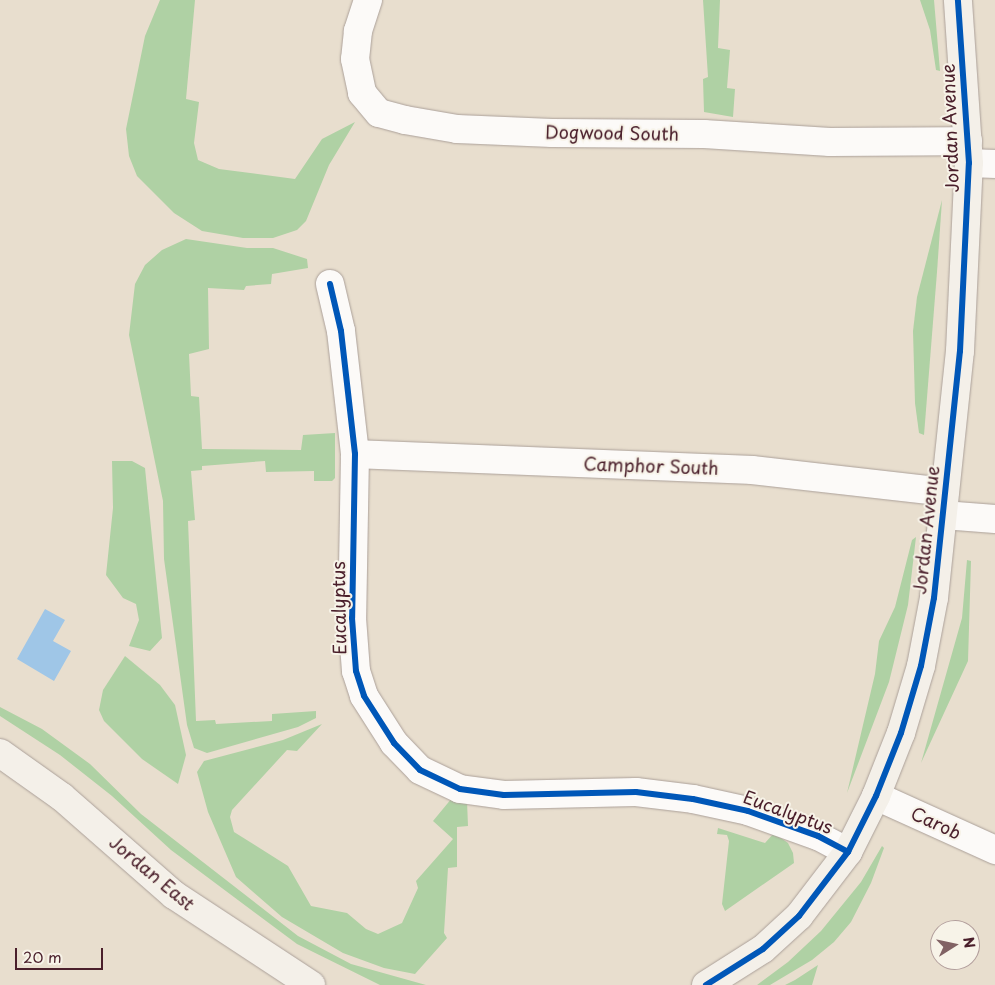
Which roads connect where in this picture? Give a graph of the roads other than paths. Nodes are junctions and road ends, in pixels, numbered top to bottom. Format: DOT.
graph roads {
  1 [pos="368,0"];
  2 [pos="958,0"];
  3 [pos="977,156"];
  4 [pos="330,284"];
  5 [pos="355,454"];
  6 [pos="944,504"];
  7 [pos="995,519"];
  8 [pos="0,753"];
  9 [pos="876,796"];
  10 [pos="995,850"];
  11 [pos="848,852"];
  12 [pos="311,985"];
  13 [pos="706,985"];
  1 -- 3 [label="street, Dogwood South"];
  2 -- 3 [label="street, Jordan Avenue"];
  3 -- 6 [label="street, Jordan Avenue"];
  4 -- 5 [label="street, Eucalyptus"];
  5 -- 6 [label="street, Camphor South"];
  5 -- 11 [label="street, Eucalyptus"];
  6 -- 7 [label="street, Camphor South"];
  6 -- 9 [label="street, Jordan Avenue"];
  8 -- 12 [label="street, Jordan East"];
  9 -- 10 [label="street, Carob"];
  9 -- 11 [label="street, Jordan Avenue"];
  11 -- 13 [label="street, Jordan Avenue"];
}
